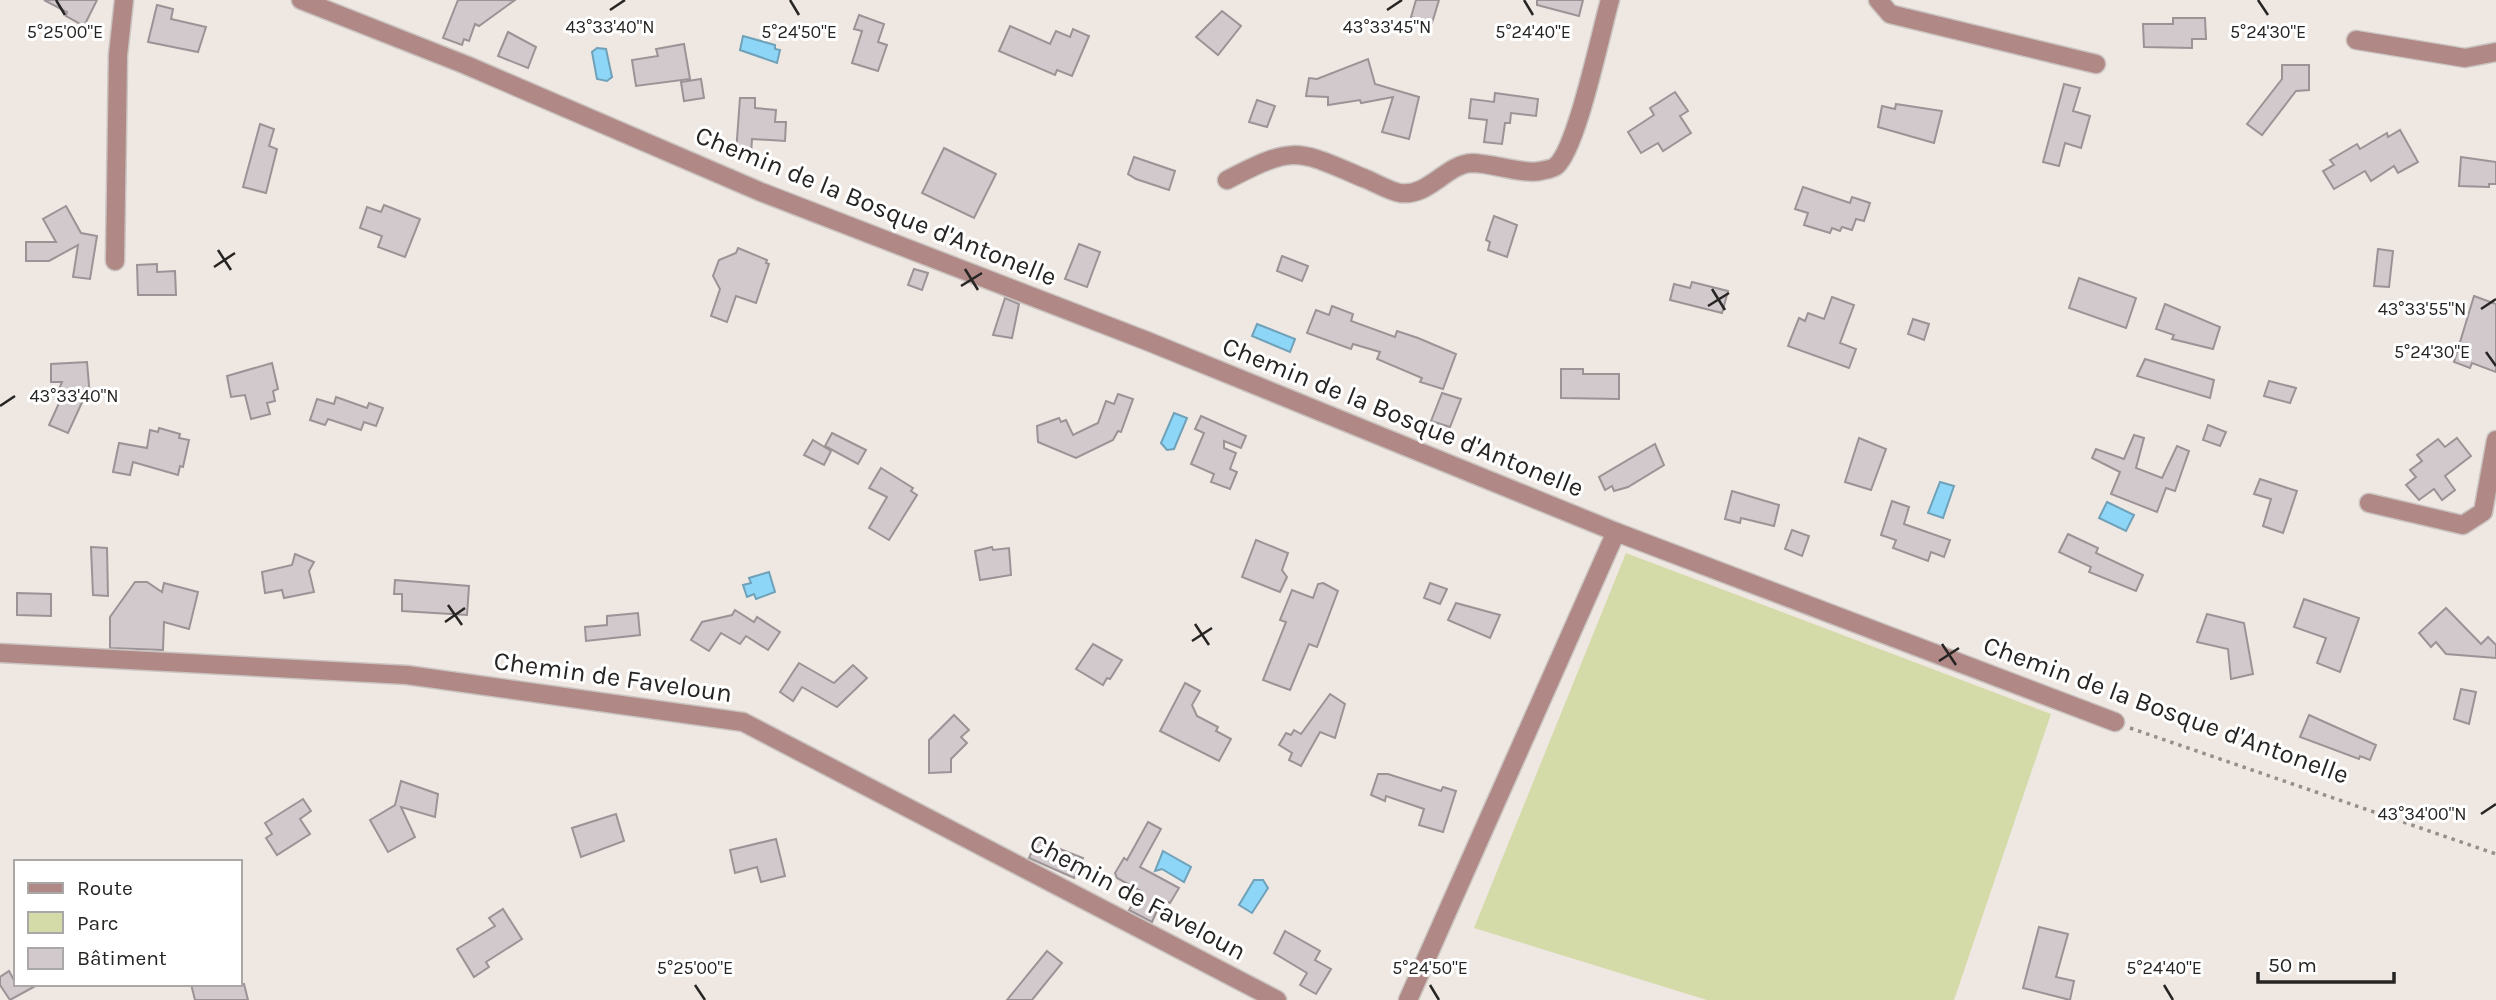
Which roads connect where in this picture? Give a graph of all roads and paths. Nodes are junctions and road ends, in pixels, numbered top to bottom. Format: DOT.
graph roads {
  1 [pos="124,0"];
  2 [pos="301,0"];
  3 [pos="1610,0"];
  4 [pos="1878,0"];
  5 [pos="2356,40"];
  6 [pos="2496,52"];
  7 [pos="2096,64"];
  8 [pos="1227,180"];
  9 [pos="115,261"];
  10 [pos="2496,440"];
  11 [pos="2369,503"];
  12 [pos="1616,531"];
  13 [pos="0,653"];
  14 [pos="2115,722"];
  15 [pos="2496,854"];
  16 [pos="1277,1000"];
  17 [pos="1408,1000"];
  1 -- 9 [label="street"];
  2 -- 12 [label="street, Chemin de la Bosque d'Antonelle"];
  3 -- 8 [label="street"];
  4 -- 7 [label="street"];
  5 -- 6 [label="street"];
  10 -- 11 [label="street"];
  12 -- 14 [label="street, Chemin de la Bosque d'Antonelle"];
  12 -- 17 [label="street"];
  13 -- 16 [label="street, Chemin de Faveloun"];
  14 -- 15 [label="path, Chemin de la Bosque d'Antonelle"];
}
